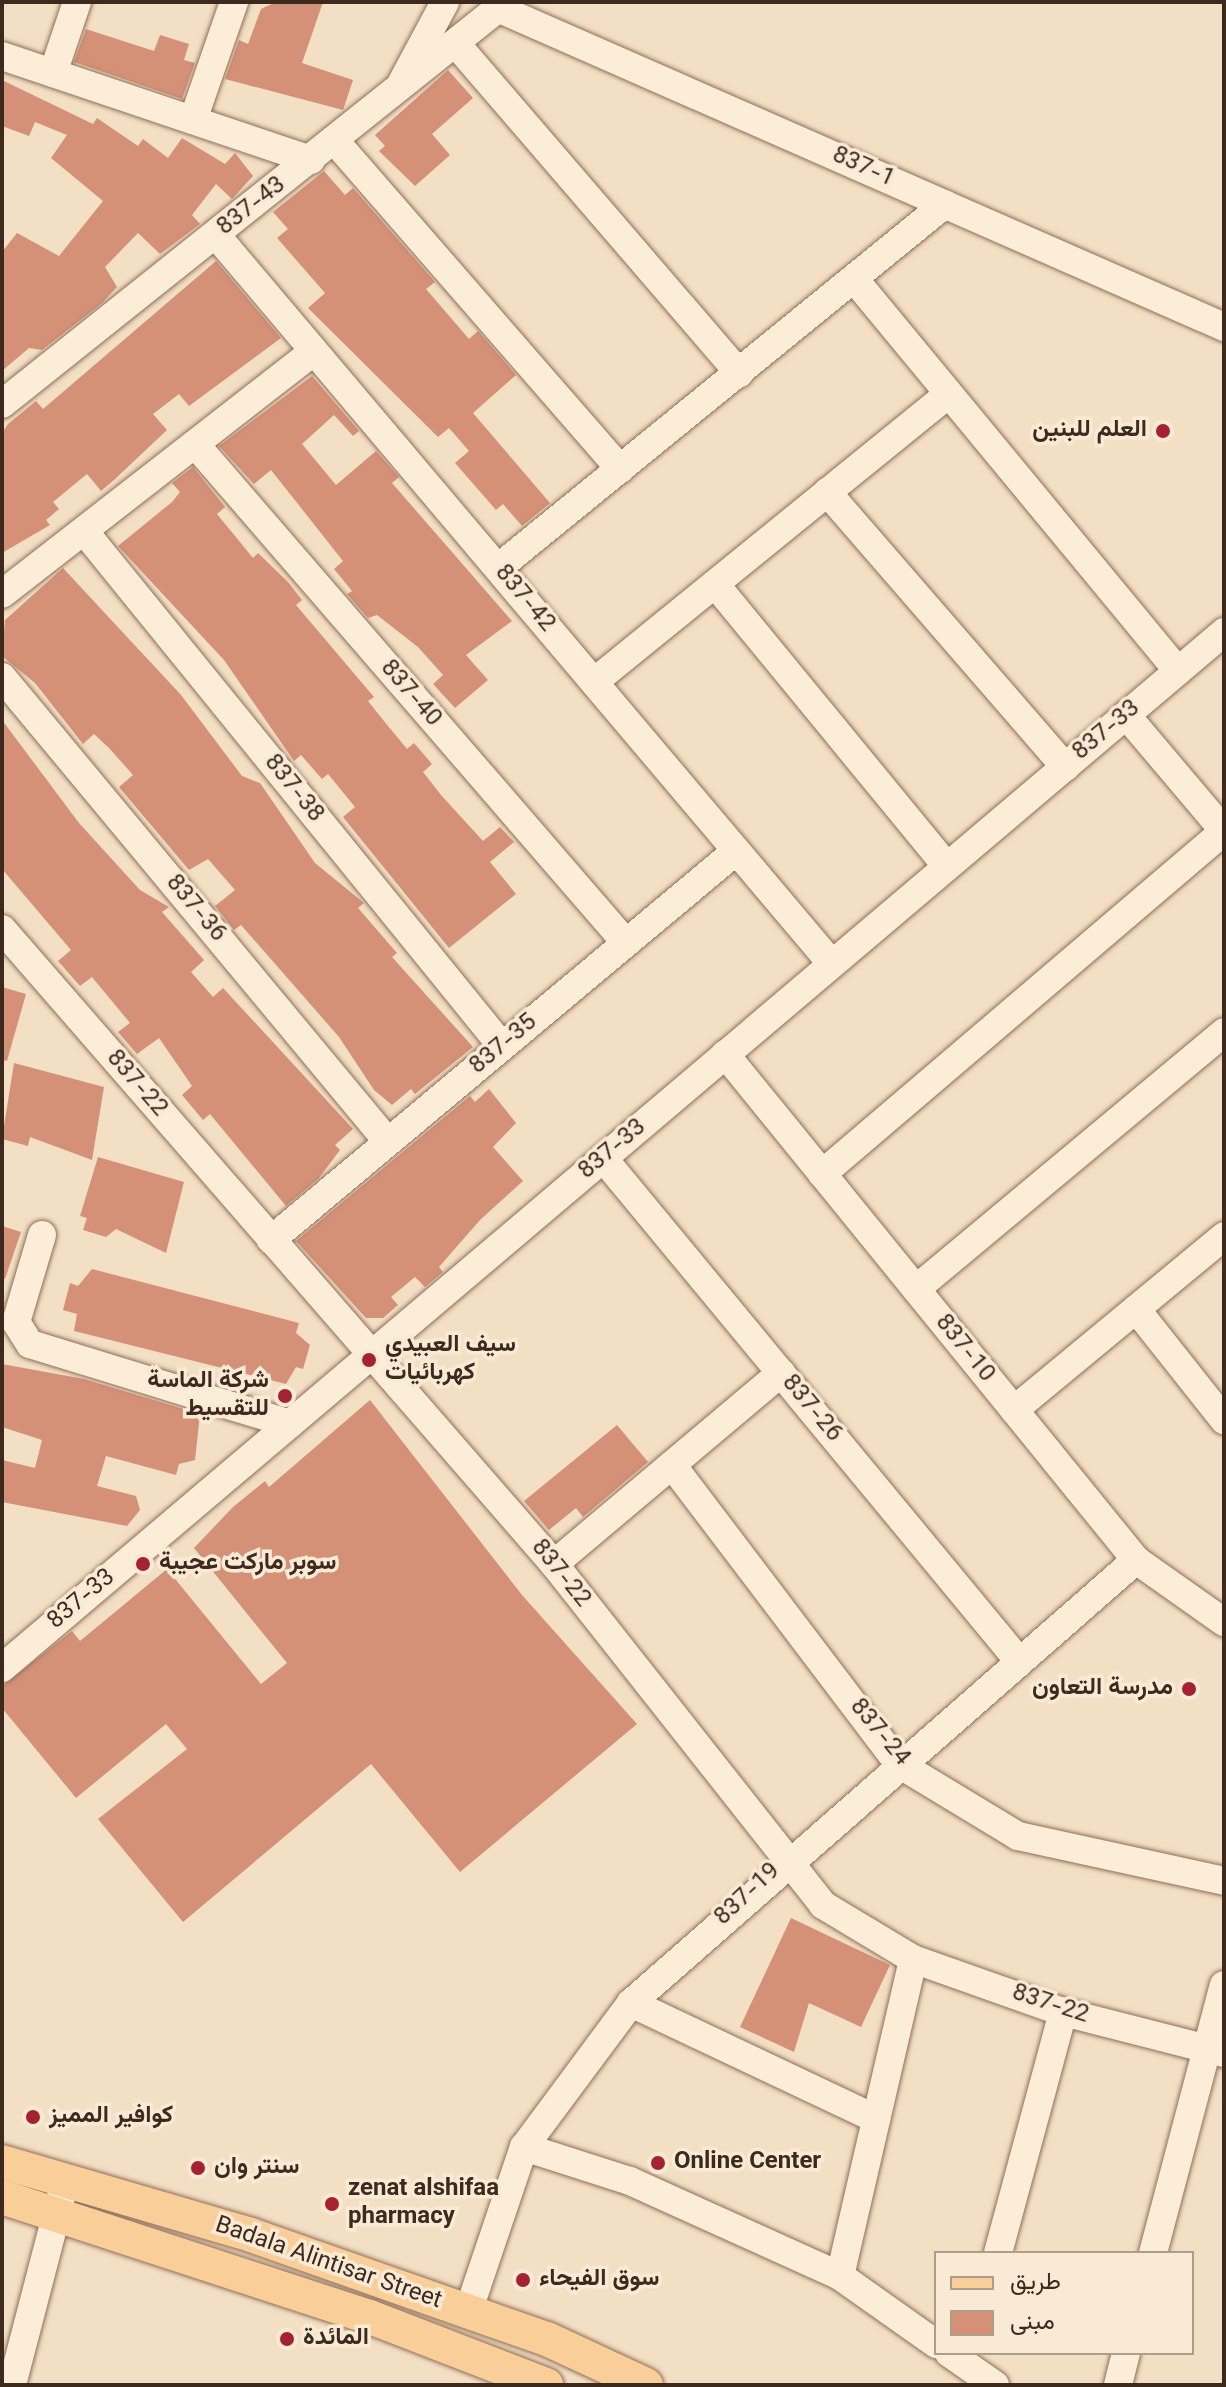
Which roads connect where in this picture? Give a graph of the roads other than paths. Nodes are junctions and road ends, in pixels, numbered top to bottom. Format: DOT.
graph roads {
  1 [pos="77,2"];
  2 [pos="234,2"];
  3 [pos="445,2"];
  4 [pos="504,6"];
  5 [pos="457,45"];
  6 [pos="2,56"];
  7 [pos="53,73"];
  8 [pos="396,93"];
  9 [pos="193,120"];
  10 [pos="335,141"];
  11 [pos="311,160"];
  12 [pos="945,204"];
  13 [pos="216,235"];
  14 [pos="855,280"];
  15 [pos="1224,327"];
  16 [pos="314,351"];
  17 [pos="739,373"];
  18 [pos="949,394"];
  19 [pos="2,404"];
  20 [pos="195,444"];
  21 [pos="620,469"];
  22 [pos="827,492"];
  23 [pos="84,531"];
  24 [pos="498,568"];
  25 [pos="715,584"];
  26 [pos="2,594"];
  27 [pos="1224,632"];
  28 [pos="1178,671"];
  29 [pos="2,677"];
  30 [pos="594,682"];
  31 [pos="1126,715"];
  32 [pos="1065,767"];
  33 [pos="1224,831"];
  34 [pos="736,851"];
  35 [pos="947,866"];
  36 [pos="2,929"];
  37 [pos="626,943"];
  38 [pos="832,964"];
  39 [pos="1224,1032"];
  40 [pos="502,1046"];
  41 [pos="725,1054"];
  42 [pos="388,1142"];
  43 [pos="603,1158"];
  44 [pos="822,1174"];
  45 [pos="42,1235"];
  46 [pos="1224,1236"];
  47 [pos="271,1240"];
  48 [pos="916,1289"];
  49 [pos="1136,1309"];
  50 [pos="9,1319"];
  51 [pos="371,1355"];
  52 [pos="781,1373"];
  53 [pos="1014,1410"];
  54 [pos="1224,1420"];
  55 [pos="290,1424"];
  56 [pos="672,1465"];
  57 [pos="1136,1560"];
  58 [pos="554,1564"];
  59 [pos="1224,1622"];
  60 [pos="1019,1661"];
  61 [pos="2,1668"];
  62 [pos="899,1764"];
  63 [pos="787,1859"];
  64 [pos="1224,1881"];
  65 [pos="913,1959"];
  66 [pos="1224,1985"];
  67 [pos="631,2003"];
  68 [pos="1063,2012"];
  69 [pos="1215,2051"];
  70 [pos="876,2119"];
  71 [pos="524,2147"];
  72 [pos="2,2162"];
  73 [pos="2,2197"];
  74 [pos="62,2197"];
  75 [pos="999,2251"];
  76 [pos="1154,2251"];
  77 [pos="840,2276"];
  78 [pos="468,2312"];
  79 [pos="934,2343"];
  80 [pos="1126,2355"];
  81 [pos="963,2357"];
  82 [pos="12,2385"];
  83 [pos="546,2385"];
  84 [pos="646,2385"];
  85 [pos="995,2385"];
  86 [pos="1118,2385"];
  1 -- 7 [label="street"];
  2 -- 9 [label="street"];
  3 -- 8 [label="street"];
  4 -- 5 [label="street, 837-43"];
  4 -- 12 [label="street, 837-1"];
  5 -- 8 [label="street, 837-43"];
  5 -- 17 [label="street"];
  6 -- 7 [label="street"];
  7 -- 9 [label="street"];
  8 -- 10 [label="street, 837-43"];
  9 -- 11 [label="street"];
  10 -- 11 [label="street, 837-43"];
  10 -- 21 [label="street"];
  11 -- 13 [label="street, 837-43"];
  12 -- 14 [label="street"];
  12 -- 15 [label="street, 837-1"];
  13 -- 16 [label="street, 837-42"];
  13 -- 19 [label="street, 837-43"];
  14 -- 17 [label="street"];
  14 -- 18 [label="street"];
  16 -- 20 [label="street"];
  16 -- 24 [label="street, 837-42"];
  17 -- 21 [label="street"];
  18 -- 22 [label="street"];
  18 -- 28 [label="street"];
  20 -- 23 [label="street"];
  20 -- 37 [label="street, 837-40"];
  21 -- 24 [label="street"];
  22 -- 25 [label="street"];
  22 -- 32 [label="street"];
  23 -- 26 [label="street"];
  23 -- 40 [label="street, 837-38"];
  24 -- 30 [label="street, 837-42"];
  25 -- 30 [label="street"];
  25 -- 35 [label="street"];
  27 -- 28 [label="street, 837-33"];
  28 -- 31 [label="street, 837-33"];
  29 -- 42 [label="street, 837-36"];
  30 -- 34 [label="street, 837-42"];
  31 -- 32 [label="street, 837-33"];
  31 -- 33 [label="street"];
  32 -- 35 [label="street, 837-33"];
  33 -- 44 [label="street"];
  34 -- 37 [label="street, 837-35"];
  34 -- 38 [label="street, 837-42"];
  35 -- 38 [label="street, 837-33"];
  36 -- 47 [label="street, 837-22"];
  37 -- 40 [label="street, 837-35"];
  38 -- 41 [label="street, 837-33"];
  39 -- 48 [label="street"];
  40 -- 42 [label="street, 837-35"];
  41 -- 43 [label="street, 837-33"];
  41 -- 44 [label="street, 837-10"];
  42 -- 47 [label="street, 837-35"];
  43 -- 51 [label="street, 837-33"];
  43 -- 52 [label="street, 837-26"];
  44 -- 48 [label="street, 837-10"];
  45 -- 50 [label="street"];
  46 -- 49 [label="street"];
  47 -- 51 [label="street, 837-22"];
  48 -- 53 [label="street, 837-10"];
  49 -- 53 [label="street"];
  49 -- 54 [label="street"];
  50 -- 55 [label="street"];
  51 -- 55 [label="street, 837-33"];
  51 -- 58 [label="street, 837-22"];
  52 -- 56 [label="street"];
  52 -- 60 [label="street, 837-26"];
  53 -- 57 [label="street, 837-10"];
  55 -- 61 [label="street, 837-33"];
  56 -- 58 [label="street"];
  56 -- 62 [label="street, 837-24"];
  57 -- 59 [label="street, 837-10"];
  57 -- 60 [label="street, 837-19"];
  58 -- 63 [label="street, 837-22"];
  60 -- 62 [label="street, 837-19"];
  62 -- 63 [label="street, 837-19"];
  62 -- 64 [label="street, 837-24"];
  63 -- 65 [label="street, 837-22"];
  63 -- 67 [label="street, 837-19"];
  65 -- 68 [label="street, 837-22"];
  65 -- 70 [label="street"];
  66 -- 69 [label="street"];
  67 -- 70 [label="street"];
  67 -- 71 [label="street, 837-19"];
  68 -- 69 [label="street, 837-22"];
  68 -- 75 [label="street"];
  69 -- 76 [label="street"];
  70 -- 77 [label="street"];
  71 -- 77 [label="street"];
  71 -- 78 [label="street, 837-19"];
  72 -- 74 [label="main road, Badala Alintisar Street"];
  73 -- 74 [label="main road, Badala Alintisar Street"];
  74 -- 78 [label="main road, Badala Alintisar Street"];
  74 -- 82 [label="street"];
  74 -- 83 [label="main road, Badala Alintisar Street"];
  77 -- 79 [label="street"];
  78 -- 84 [label="main road, Badala Alintisar Street"];
  80 -- 86 [label="street"];
  81 -- 85 [label="street"];
}
